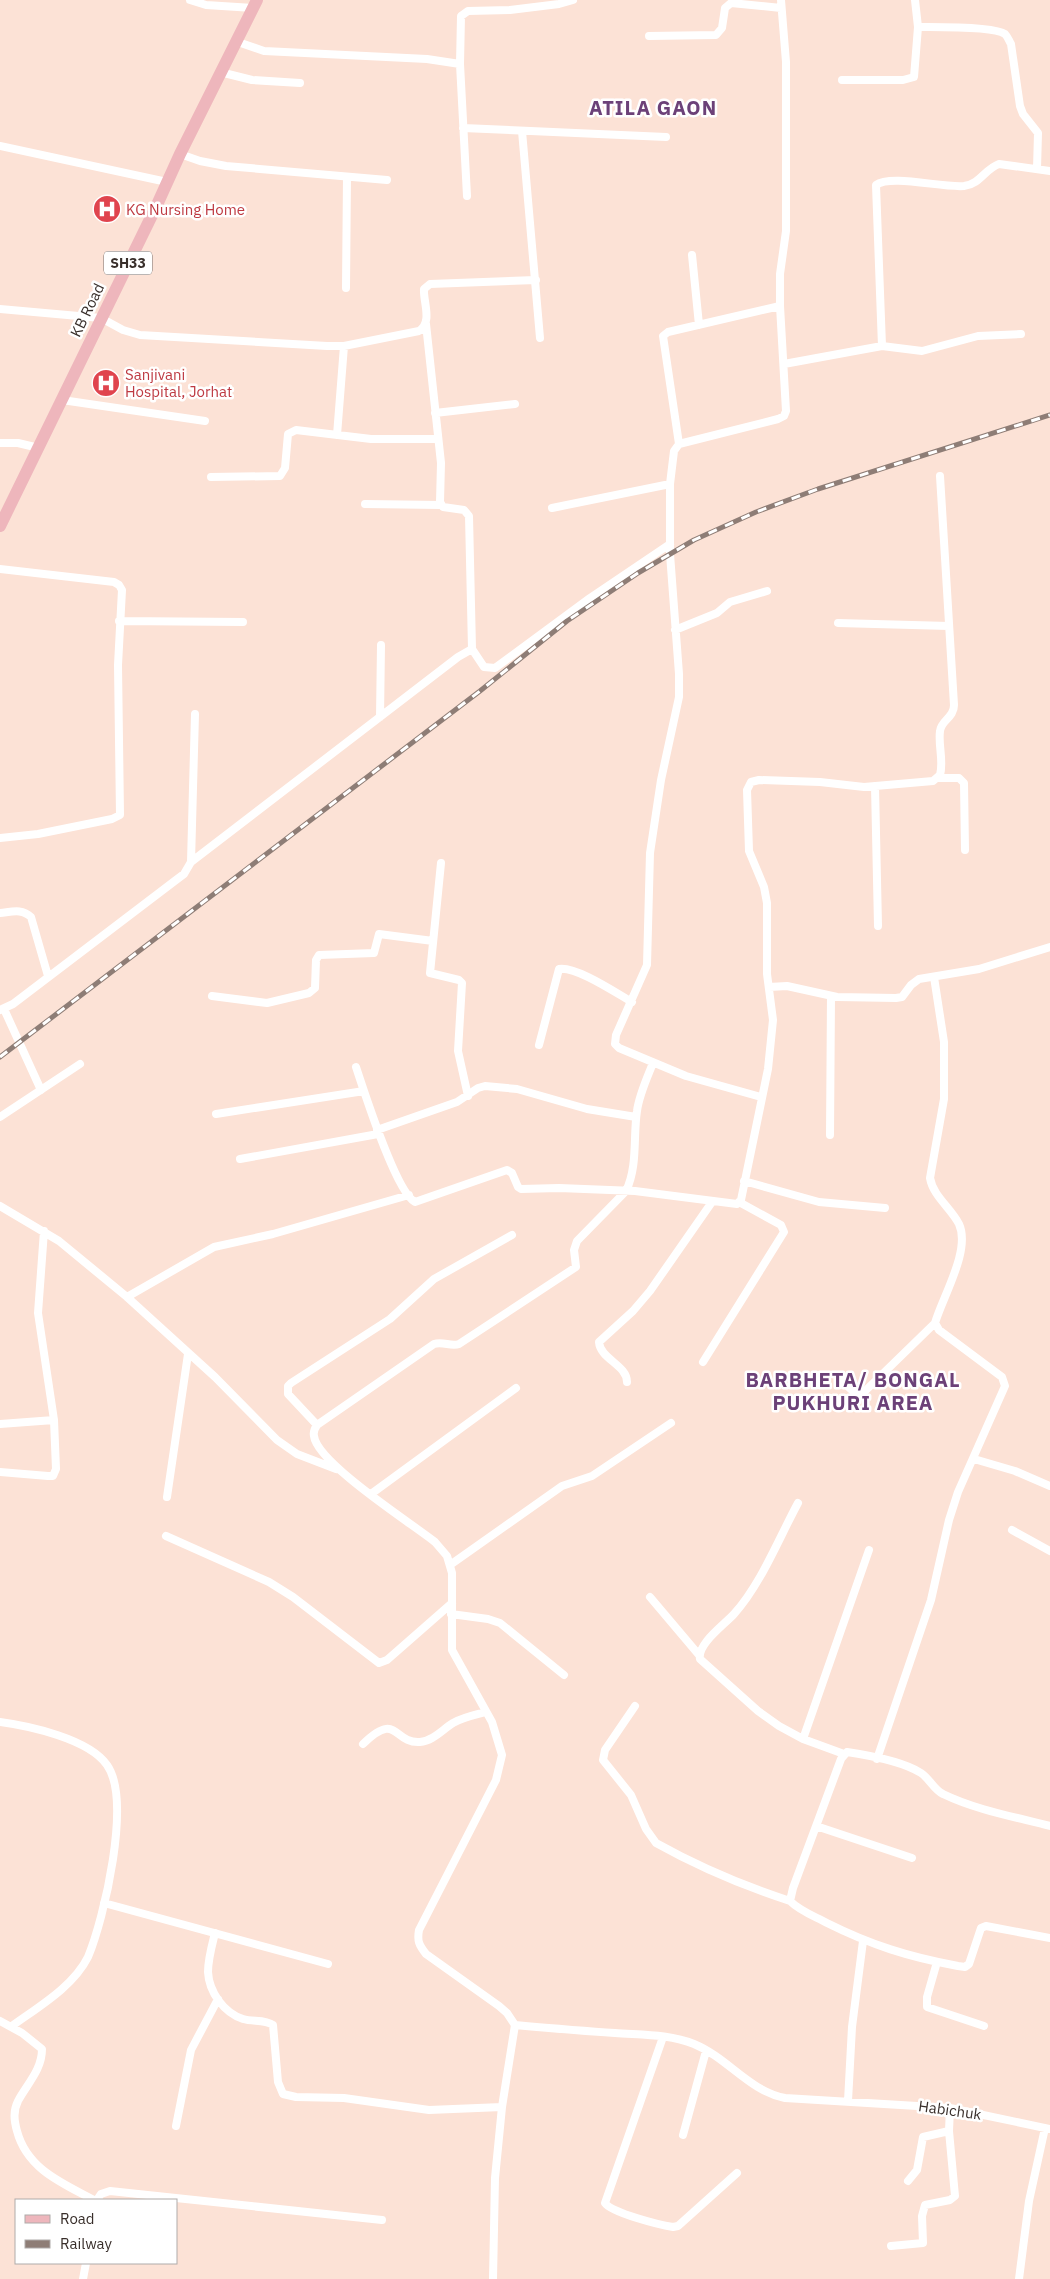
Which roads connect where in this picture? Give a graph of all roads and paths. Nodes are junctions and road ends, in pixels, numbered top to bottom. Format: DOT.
graph roads {
  1 [pos="190,0"];
  2 [pos="573,0"];
  3 [pos="916,0"];
  4 [pos="255,4"];
  5 [pos="781,4"];
  6 [pos="918,27"];
  7 [pos="649,36"];
  8 [pos="236,41"];
  9 [pos="460,64"];
  10 [pos="220,72"];
  11 [pos="842,80"];
  12 [pos="300,83"];
  13 [pos="463,128"];
  14 [pos="522,130"];
  15 [pos="666,137"];
  16 [pos="0,146"];
  17 [pos="180,154"];
  18 [pos="1037,169"];
  19 [pos="1050,171"];
  20 [pos="347,177"];
  21 [pos="387,180"];
  22 [pos="167,182"];
  23 [pos="467,196"];
  24 [pos="692,255"];
  25 [pos="536,280"];
  26 [pos="346,288"];
  27 [pos="780,306"];
  28 [pos="0,309"];
  29 [pos="101,318"];
  30 [pos="426,324"];
  31 [pos="699,325"];
  32 [pos="1021,334"];
  33 [pos="540,338"];
  34 [pos="344,346"];
  35 [pos="882,346"];
  36 [pos="784,364"];
  37 [pos="62,400"];
  38 [pos="515,404"];
  39 [pos="435,413"];
  40 [pos="205,421"];
  41 [pos="337,435"];
  42 [pos="437,439"];
  43 [pos="0,443"];
  44 [pos="679,444"];
  45 [pos="39,448"];
  46 [pos="211,476"];
  47 [pos="940,476"];
  48 [pos="670,484"];
  49 [pos="365,504"];
  50 [pos="441,505"];
  51 [pos="552,508"];
  52 [pos="0,526"];
  53 [pos="670,544"];
  54 [pos="0,569"];
  55 [pos="767,591"];
  56 [pos="119,621"];
  57 [pos="243,622"];
  58 [pos="838,623"];
  59 [pos="949,626"];
  60 [pos="675,630"];
  61 [pos="381,646"];
  62 [pos="472,649"];
  63 [pos="195,714"];
  64 [pos="380,717"];
  65 [pos="938,778"];
  66 [pos="875,786"];
  67 [pos="0,838"];
  68 [pos="965,850"];
  69 [pos="191,862"];
  70 [pos="441,862"];
  71 [pos="0,913"];
  72 [pos="878,926"];
  73 [pos="433,941"];
  74 [pos="1050,948"];
  75 [pos="48,976"];
  76 [pos="934,977"];
  77 [pos="769,988"];
  78 [pos="212,996"];
  79 [pos="831,996"];
  80 [pos="632,1002"];
  81 [pos="2,1010"];
  82 [pos="540,1045"];
  83 [pos="653,1063"];
  84 [pos="80,1064"];
  85 [pos="356,1067"];
  86 [pos="41,1090"];
  87 [pos="364,1091"];
  88 [pos="468,1096"];
  89 [pos="762,1097"];
  90 [pos="216,1114"];
  91 [pos="0,1117"];
  92 [pos="636,1117"];
  93 [pos="378,1132"];
  94 [pos="830,1135"];
  95 [pos="240,1159"];
  96 [pos="744,1181"];
  97 [pos="626,1191"];
  98 [pos="409,1195"];
  99 [pos="712,1202"];
  100 [pos="739,1202"];
  101 [pos="0,1206"];
  102 [pos="885,1208"];
  103 [pos="44,1231"];
  104 [pos="512,1235"];
  105 [pos="127,1297"];
  106 [pos="935,1323"];
  107 [pos="188,1354"];
  108 [pos="703,1362"];
  109 [pos="837,1376"];
  110 [pos="627,1382"];
  111 [pos="516,1388"];
  112 [pos="54,1420"];
  113 [pos="671,1423"];
  114 [pos="0,1424"];
  115 [pos="317,1425"];
  116 [pos="974,1459"];
  117 [pos="336,1469"];
  118 [pos="0,1472"];
  119 [pos="1050,1486"];
  120 [pos="371,1494"];
  121 [pos="167,1497"];
  122 [pos="798,1503"];
  123 [pos="1012,1530"];
  124 [pos="166,1536"];
  125 [pos="869,1550"];
  126 [pos="1050,1551"];
  127 [pos="450,1565"];
  128 [pos="650,1598"];
  129 [pos="452,1603"];
  130 [pos="451,1614"];
  131 [pos="699,1655"];
  132 [pos="564,1675"];
  133 [pos="635,1706"];
  134 [pos="485,1709"];
  135 [pos="0,1722"];
  136 [pos="803,1739"];
  137 [pos="363,1744"];
  138 [pos="844,1754"];
  139 [pos="877,1758"];
  140 [pos="816,1826"];
  141 [pos="1050,1826"];
  142 [pos="912,1858"];
  143 [pos="790,1901"];
  144 [pos="104,1903"];
  145 [pos="215,1933"];
  146 [pos="1050,1938"];
  147 [pos="863,1941"];
  148 [pos="937,1962"];
  149 [pos="328,1964"];
  150 [pos="218,1999"];
  151 [pos="0,2021"];
  152 [pos="515,2025"];
  153 [pos="12,2026"];
  154 [pos="984,2026"];
  155 [pos="663,2037"];
  156 [pos="706,2051"];
  157 [pos="848,2101"];
  158 [pos="502,2107"];
  159 [pos="950,2108"];
  160 [pos="176,2126"];
  161 [pos="1048,2129"];
  162 [pos="949,2131"];
  163 [pos="683,2135"];
  164 [pos="737,2173"];
  165 [pos="908,2181"];
  166 [pos="94,2199"];
  167 [pos="97,2199"];
  168 [pos="382,2220"];
  169 [pos="891,2246"];
  170 [pos="86,2264"];
  171 [pos="83,2279"];
  172 [pos="493,2279"];
  173 [pos="1019,2279"];
  1 -- 4 [label="street"];
  2 -- 9 [label="street"];
  3 -- 6 [label="street"];
  4 -- 8 [label="main road, KB Road / SH33"];
  5 -- 7 [label="street"];
  5 -- 27 [label="street"];
  6 -- 11 [label="street"];
  6 -- 18 [label="street"];
  8 -- 9 [label="street"];
  8 -- 10 [label="main road, KB Road / SH33"];
  9 -- 13 [label="street"];
  10 -- 12 [label="street"];
  10 -- 17 [label="main road, KB Road / SH33"];
  13 -- 14 [label="street"];
  13 -- 23 [label="street"];
  14 -- 15 [label="street"];
  14 -- 25 [label="street"];
  16 -- 22 [label="street"];
  17 -- 20 [label="street"];
  17 -- 22 [label="main road, KB Road / SH33"];
  18 -- 19 [label="street"];
  18 -- 35 [label="street"];
  20 -- 21 [label="street"];
  20 -- 26 [label="street"];
  22 -- 29 [label="main road, KB Road / SH33"];
  24 -- 31 [label="street"];
  25 -- 30 [label="street"];
  25 -- 33 [label="street"];
  27 -- 31 [label="street"];
  27 -- 36 [label="street"];
  28 -- 29 [label="street"];
  29 -- 34 [label="street"];
  29 -- 37 [label="main road, KB Road / SH33"];
  30 -- 34 [label="street"];
  30 -- 39 [label="street"];
  31 -- 44 [label="street"];
  32 -- 35 [label="street"];
  34 -- 41 [label="street"];
  35 -- 36 [label="street"];
  36 -- 44 [label="street"];
  37 -- 40 [label="street"];
  37 -- 45 [label="main road, KB Road / SH33"];
  38 -- 39 [label="street"];
  39 -- 42 [label="street"];
  41 -- 42 [label="street"];
  41 -- 46 [label="street"];
  42 -- 50 [label="street"];
  43 -- 45 [label="street"];
  44 -- 48 [label="street"];
  45 -- 52 [label="main road, KB Road / SH33"];
  47 -- 59 [label="street"];
  48 -- 51 [label="street"];
  48 -- 53 [label="street"];
  49 -- 50 [label="street"];
  50 -- 62 [label="street"];
  53 -- 60 [label="street"];
  53 -- 62 [label="street"];
  54 -- 56 [label="street"];
  55 -- 60 [label="street"];
  56 -- 57 [label="street"];
  56 -- 67 [label="street"];
  58 -- 59 [label="street"];
  59 -- 65 [label="street"];
  60 -- 80 [label="street"];
  61 -- 64 [label="street"];
  62 -- 64 [label="street"];
  63 -- 69 [label="street"];
  64 -- 69 [label="street"];
  65 -- 66 [label="street"];
  65 -- 68 [label="street"];
  66 -- 72 [label="street"];
  66 -- 77 [label="street"];
  69 -- 75 [label="street"];
  70 -- 73 [label="street"];
  71 -- 75 [label="street"];
  73 -- 78 [label="street"];
  73 -- 88 [label="street"];
  74 -- 76 [label="street"];
  75 -- 81 [label="street"];
  76 -- 79 [label="street"];
  76 -- 106 [label="street"];
  77 -- 79 [label="street"];
  77 -- 89 [label="street"];
  79 -- 94 [label="street"];
  80 -- 82 [label="street"];
  80 -- 83 [label="street"];
  81 -- 86 [label="street"];
  83 -- 89 [label="street"];
  83 -- 92 [label="street"];
  84 -- 86 [label="street"];
  85 -- 87 [label="street"];
  86 -- 91 [label="street"];
  87 -- 90 [label="street"];
  87 -- 93 [label="street"];
  88 -- 92 [label="street"];
  88 -- 93 [label="street"];
  89 -- 96 [label="street"];
  92 -- 97 [label="street"];
  93 -- 95 [label="street"];
  93 -- 98 [label="street"];
  96 -- 100 [label="street"];
  96 -- 102 [label="street"];
  97 -- 98 [label="street"];
  97 -- 99 [label="street"];
  97 -- 115 [label="street"];
  98 -- 105 [label="street"];
  99 -- 100 [label="street"];
  99 -- 110 [label="street"];
  100 -- 108 [label="street"];
  101 -- 103 [label="street"];
  103 -- 105 [label="street"];
  103 -- 112 [label="street"];
  104 -- 115 [label="street"];
  105 -- 107 [label="street"];
  106 -- 109 [label="street"];
  106 -- 116 [label="street"];
  107 -- 117 [label="street"];
  107 -- 121 [label="street"];
  111 -- 120 [label="street"];
  112 -- 114 [label="street"];
  112 -- 118 [label="street"];
  113 -- 127 [label="street"];
  115 -- 117 [label="street"];
  116 -- 119 [label="street"];
  116 -- 139 [label="street"];
  117 -- 120 [label="street"];
  120 -- 127 [label="street"];
  122 -- 131 [label="street"];
  123 -- 126 [label="street"];
  124 -- 129 [label="street"];
  125 -- 136 [label="street"];
  127 -- 129 [label="street"];
  128 -- 131 [label="street"];
  129 -- 130 [label="street"];
  130 -- 132 [label="street"];
  130 -- 134 [label="street"];
  131 -- 136 [label="street"];
  133 -- 143 [label="street"];
  134 -- 137 [label="street"];
  134 -- 152 [label="street"];
  135 -- 144 [label="street"];
  136 -- 138 [label="street"];
  138 -- 139 [label="street"];
  138 -- 140 [label="street"];
  139 -- 141 [label="street"];
  140 -- 142 [label="street"];
  140 -- 143 [label="street"];
  143 -- 147 [label="street"];
  144 -- 145 [label="street"];
  144 -- 153 [label="street"];
  145 -- 149 [label="street"];
  145 -- 150 [label="street"];
  146 -- 148 [label="street"];
  147 -- 148 [label="street"];
  147 -- 157 [label="street"];
  148 -- 154 [label="street"];
  150 -- 158 [label="street"];
  150 -- 160 [label="street"];
  151 -- 153 [label="street"];
  152 -- 155 [label="street, Habichuk"];
  152 -- 158 [label="street"];
  153 -- 166 [label="street"];
  155 -- 156 [label="street, Habichuk"];
  155 -- 164 [label="street"];
  156 -- 157 [label="street, Habichuk"];
  156 -- 163 [label="street"];
  157 -- 159 [label="street, Habichuk"];
  158 -- 172 [label="street"];
  159 -- 161 [label="street, Habichuk"];
  159 -- 162 [label="street"];
  161 -- 173 [label="street"];
  162 -- 165 [label="street"];
  162 -- 169 [label="street"];
  167 -- 168 [label="street"];
  170 -- 171 [label="street"];
}
